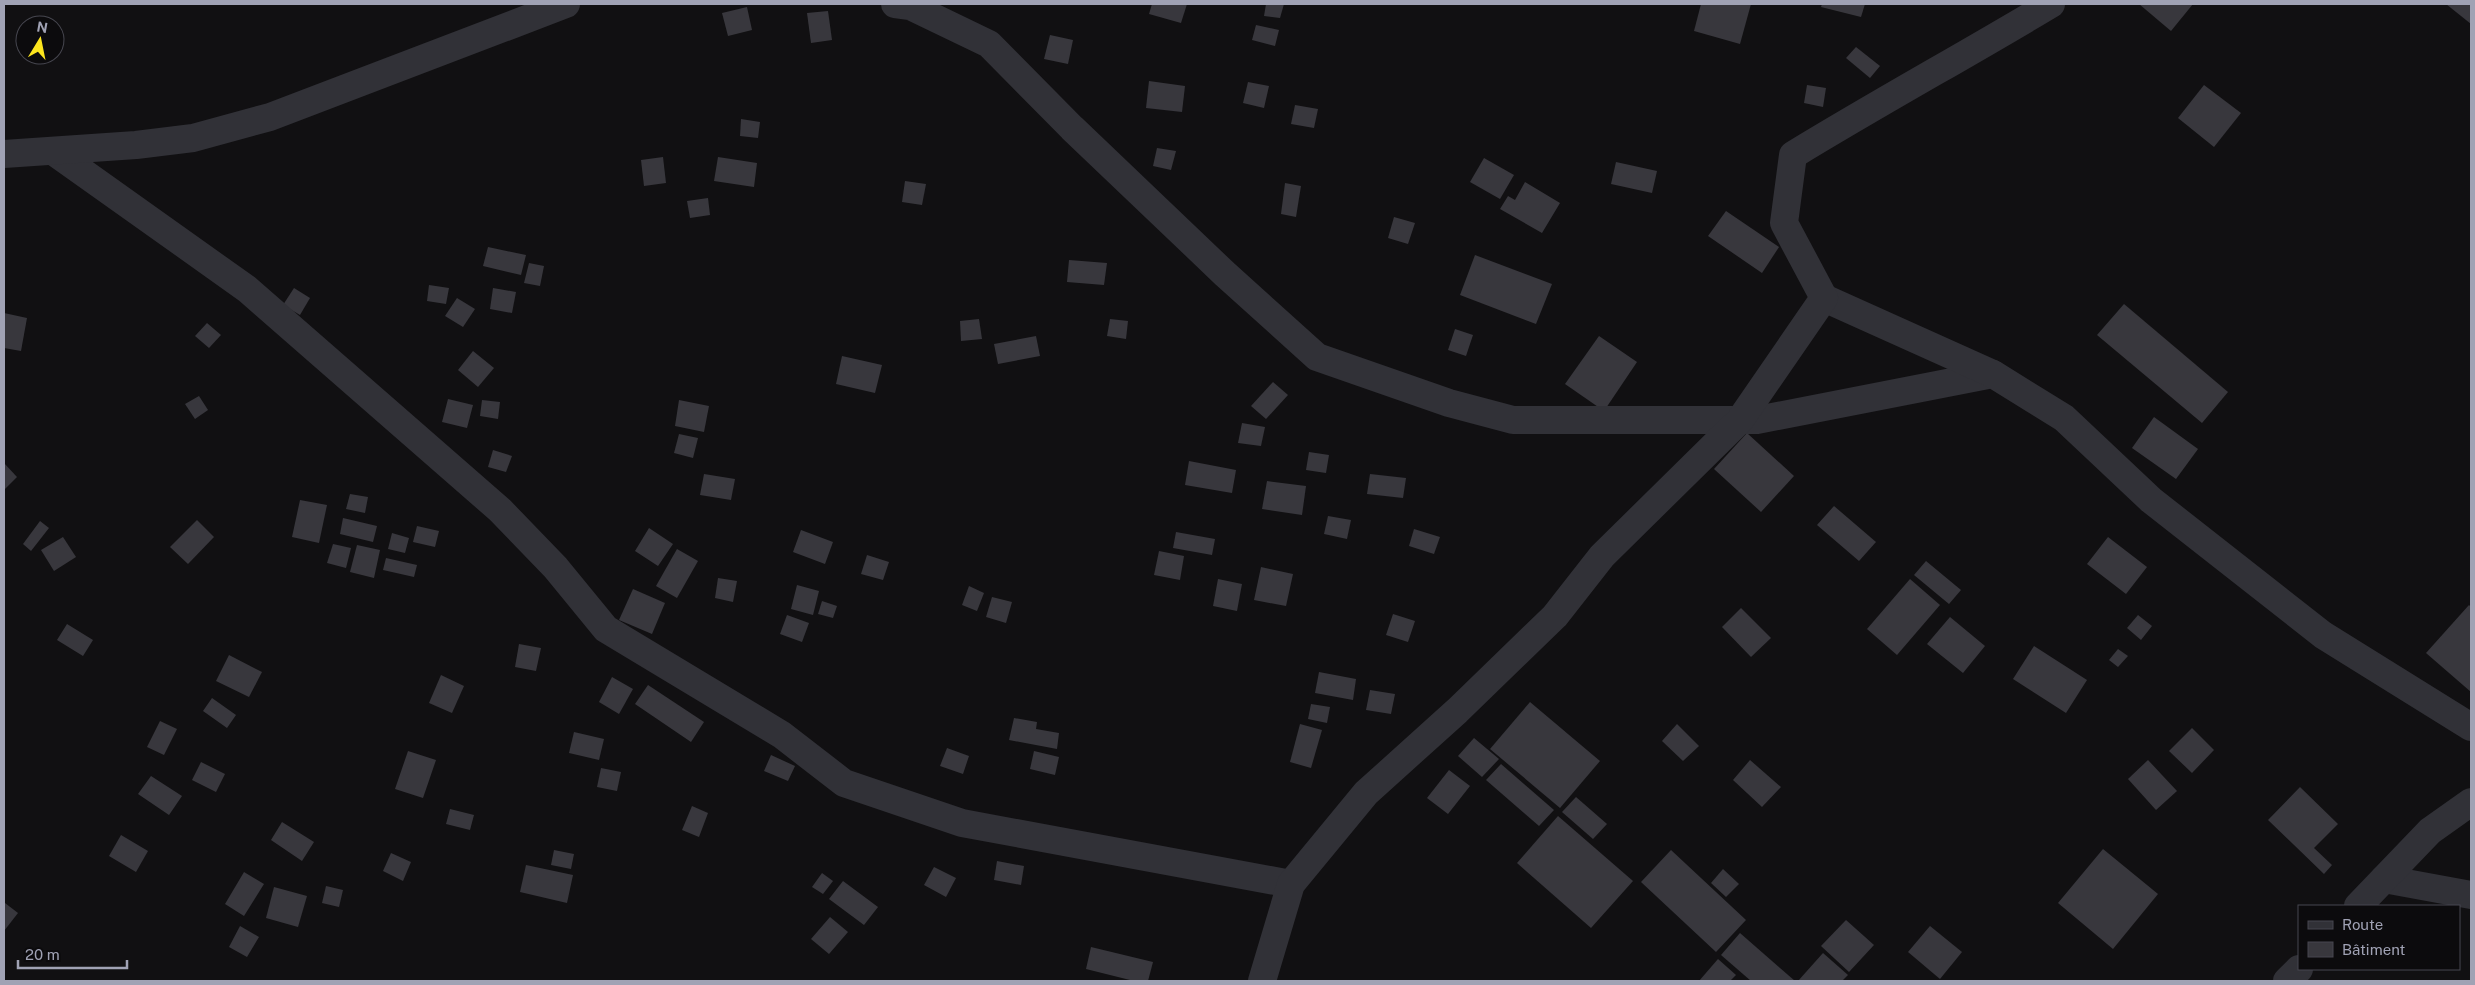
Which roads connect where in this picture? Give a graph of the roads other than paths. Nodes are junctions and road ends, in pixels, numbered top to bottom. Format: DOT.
graph roads {
  1 [pos="566,4"];
  2 [pos="895,4"];
  3 [pos="2051,4"];
  4 [pos="53,151"];
  5 [pos="4,154"];
  6 [pos="1824,298"];
  7 [pos="1993,374"];
  8 [pos="1740,420"];
  9 [pos="2471,727"];
  10 [pos="2471,802"];
  11 [pos="2384,879"];
  12 [pos="1291,884"];
  13 [pos="2471,894"];
  14 [pos="2359,905"];
  15 [pos="2298,970"];
  16 [pos="1262,981"];
  17 [pos="2288,981"];
  1 -- 4 [label="street"];
  2 -- 8 [label="street"];
  3 -- 6 [label="street"];
  4 -- 5 [label="street"];
  4 -- 12 [label="street"];
  6 -- 7 [label="street"];
  6 -- 8 [label="street"];
  7 -- 8 [label="street"];
  7 -- 9 [label="street"];
  8 -- 12 [label="street"];
  10 -- 11 [label="street"];
  11 -- 13 [label="street"];
  11 -- 14 [label="street"];
  12 -- 16 [label="street"];
  15 -- 17 [label="street"];
}
